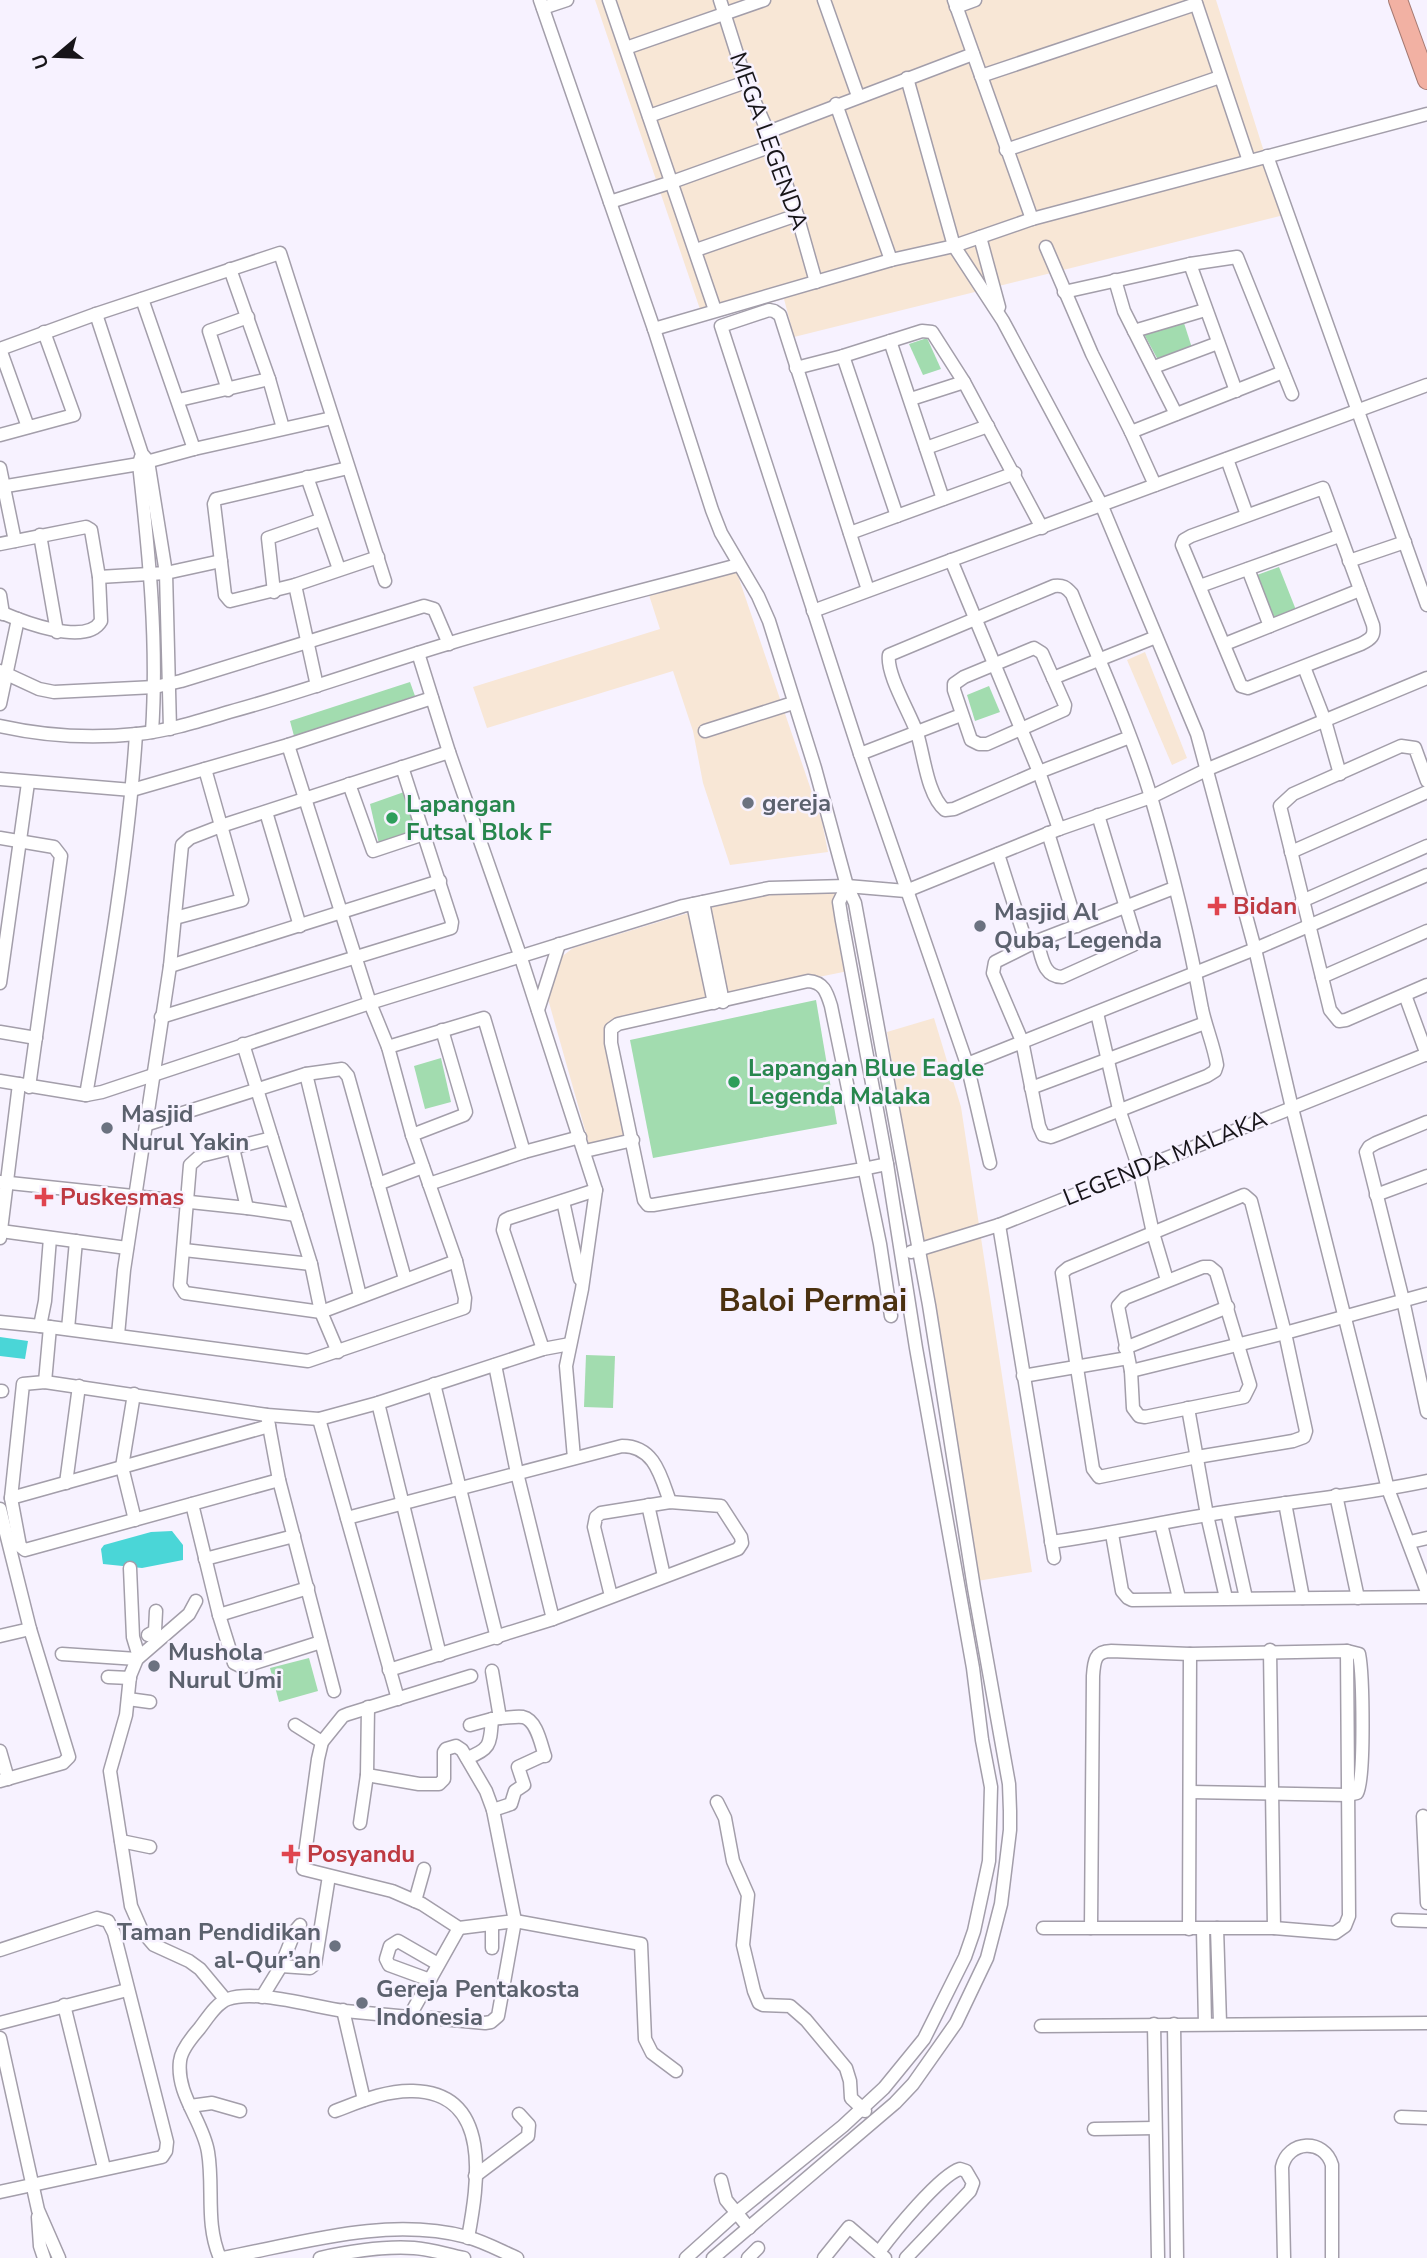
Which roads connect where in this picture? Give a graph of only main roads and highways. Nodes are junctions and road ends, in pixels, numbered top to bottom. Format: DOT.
graph roads {
  1 [pos="1398,0"];
  2 [pos="1427,80"];
  1 -- 2 [label="highway"];
}
